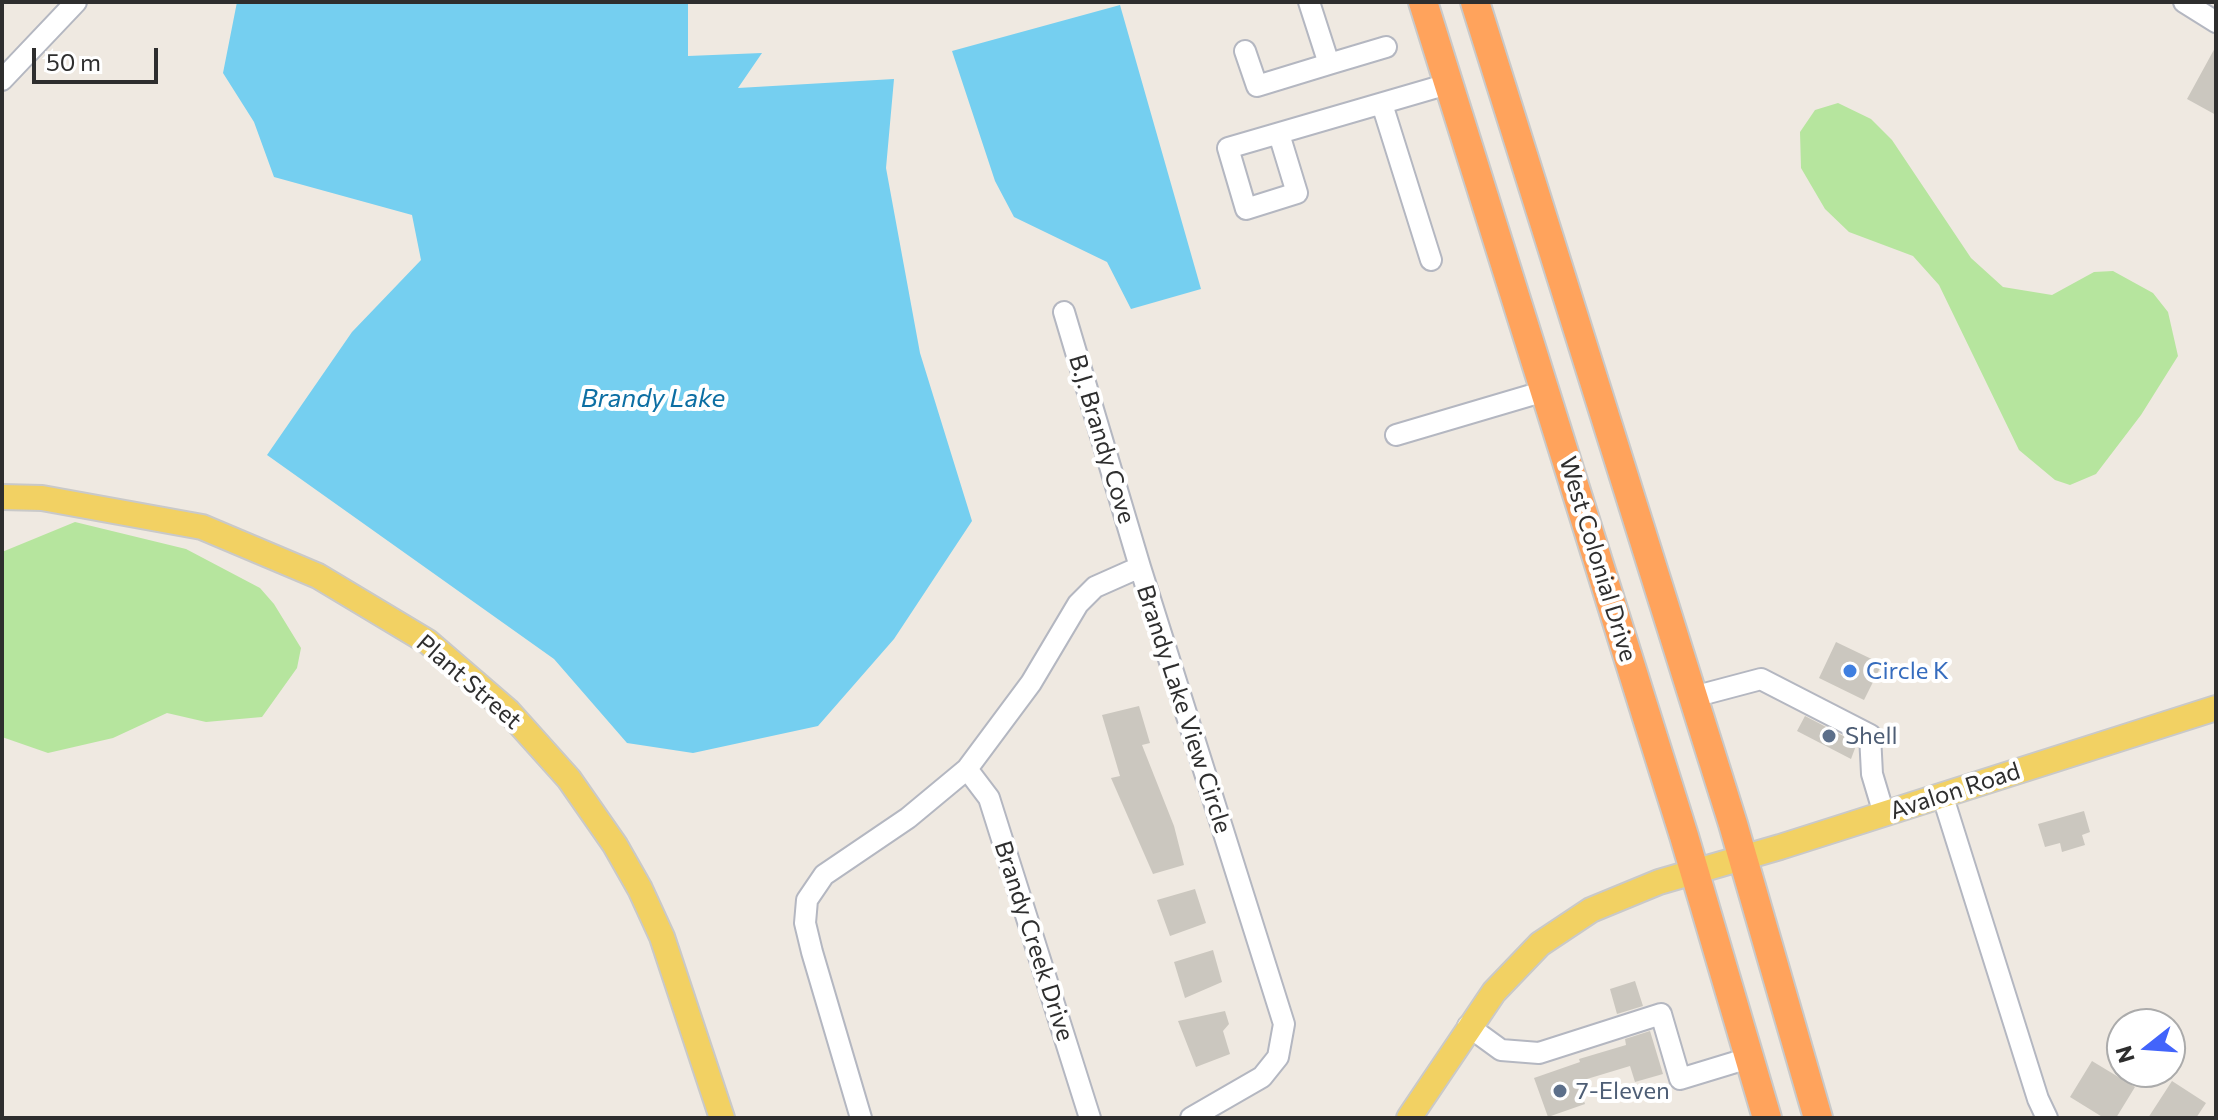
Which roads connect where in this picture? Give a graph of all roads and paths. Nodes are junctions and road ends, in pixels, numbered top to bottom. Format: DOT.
graph roads {
  1 [pos="76,2"];
  2 [pos="1309,2"];
  3 [pos="1423,2"];
  4 [pos="1462,2"];
  5 [pos="1475,2"];
  6 [pos="2184,2"];
  7 [pos="2216,22"];
  8 [pos="1386,47"];
  9 [pos="1245,51"];
  10 [pos="1329,64"];
  11 [pos="2,80"];
  12 [pos="1448,84"];
  13 [pos="1502,86"];
  14 [pos="1382,104"];
  15 [pos="1279,134"];
  16 [pos="1431,260"];
  17 [pos="1064,312"];
  18 [pos="1545,391"];
  19 [pos="1396,435"];
  20 [pos="2,497"];
  21 [pos="1140,567"];
  22 [pos="1693,697"];
  23 [pos="2216,708"];
  24 [pos="967,769"];
  25 [pos="1942,794"];
  26 [pos="1884,814"];
  27 [pos="1743,858"];
  28 [pos="1694,872"];
  29 [pos="1468,1026"];
  30 [pos="1749,1058"];
  31 [pos="722,1118"];
  32 [pos="861,1118"];
  33 [pos="1090,1118"];
  34 [pos="1191,1118"];
  35 [pos="1409,1118"];
  36 [pos="1767,1118"];
  37 [pos="1818,1118"];
  38 [pos="2047,1118"];
  1 -- 11 [label="street"];
  2 -- 10 [label="street"];
  3 -- 12 [label="highway, West Colonial Drive"];
  4 -- 13 [label="highway"];
  5 -- 13 [label="highway, West Colonial Drive"];
  6 -- 7 [label="street"];
  8 -- 10 [label="street"];
  9 -- 10 [label="street"];
  12 -- 14 [label="street"];
  12 -- 18 [label="highway, West Colonial Drive"];
  13 -- 22 [label="highway, West Colonial Drive"];
  14 -- 15 [label="street"];
  14 -- 16 [label="street"];
  17 -- 21 [label="street, B.J. Brandy Cove"];
  18 -- 19 [label="street"];
  18 -- 28 [label="highway, West Colonial Drive"];
  20 -- 31 [label="main road, Plant Street"];
  21 -- 24 [label="street, Brandy Lake View Circle"];
  21 -- 34 [label="street, Brandy Lake View Circle"];
  22 -- 26 [label="street"];
  22 -- 27 [label="highway, West Colonial Drive"];
  23 -- 25 [label="main road, Avalon Road"];
  24 -- 32 [label="street, Brandy Lake View Circle"];
  24 -- 33 [label="street, Brandy Creek Drive"];
  25 -- 26 [label="main road, Avalon Road"];
  25 -- 38 [label="street"];
  26 -- 27 [label="main road, Avalon Road"];
  27 -- 28 [label="main road, Avalon Road"];
  27 -- 37 [label="highway, West Colonial Drive"];
  28 -- 29 [label="main road, Avalon Road"];
  28 -- 30 [label="highway, West Colonial Drive"];
  29 -- 30 [label="street"];
  29 -- 35 [label="main road, Avalon Road"];
  30 -- 36 [label="highway, West Colonial Drive"];
}
